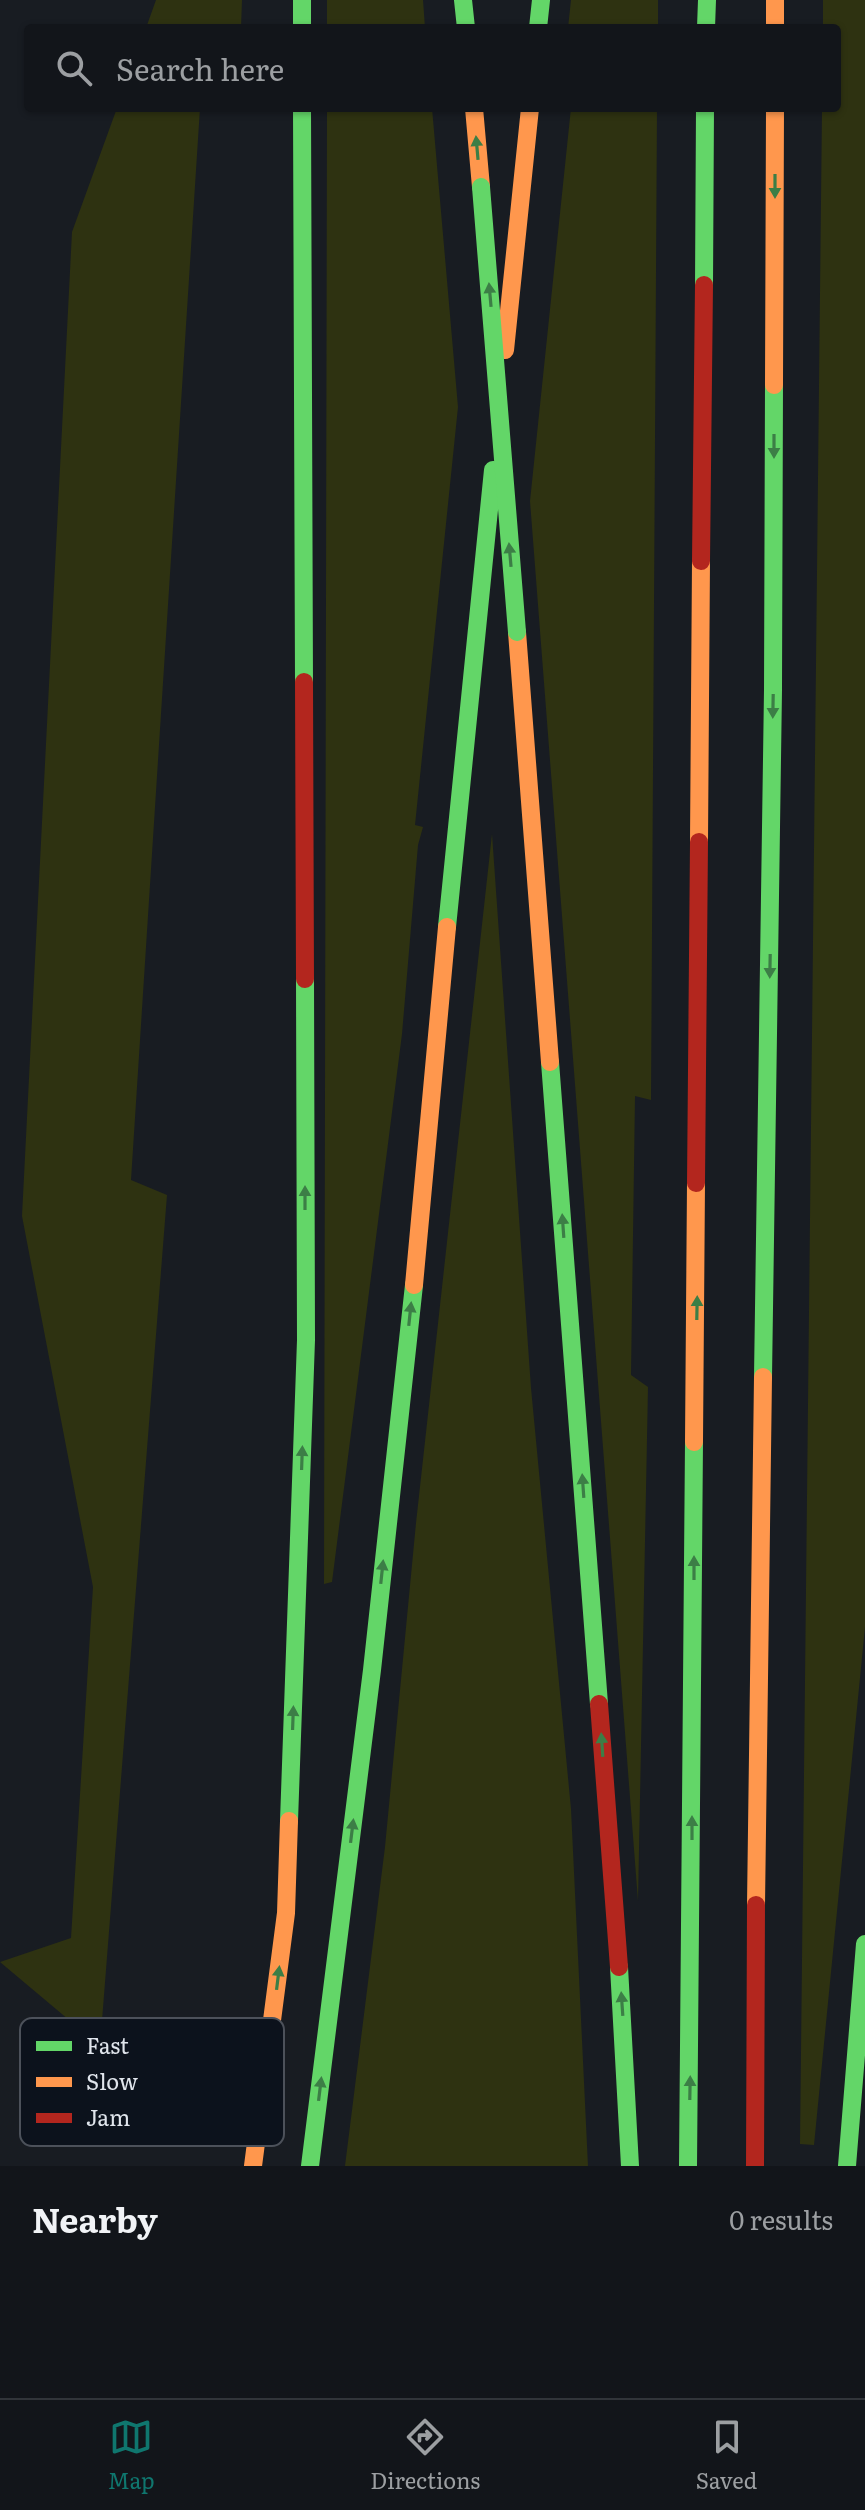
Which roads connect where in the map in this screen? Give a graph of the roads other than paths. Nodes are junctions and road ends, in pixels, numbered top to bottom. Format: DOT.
graph roads {
  1 [pos="302,0"];
  2 [pos="463,0"];
  3 [pos="541,0"];
  4 [pos="707,0"];
  5 [pos="775,0"];
  6 [pos="302,24"];
  7 [pos="466,24"];
  8 [pos="538,24"];
  9 [pos="706,24"];
  10 [pos="775,24"];
  11 [pos="302,112"];
  12 [pos="474,112"];
  13 [pos="530,112"];
  14 [pos="705,112"];
  15 [pos="775,112"];
  16 [pos="865,1944"];
  17 [pos="272,2018"];
  18 [pos="256,2146"];
  19 [pos="253,2166"];
  20 [pos="310,2166"];
  21 [pos="630,2166"];
  22 [pos="688,2166"];
  23 [pos="755,2166"];
  24 [pos="847,2166"];
  1 -- 6 [label="highway"];
  2 -- 7 [label="highway"];
  3 -- 8 [label="highway"];
  4 -- 9 [label="highway"];
  5 -- 10 [label="highway"];
  17 -- 11 [label="highway, one-way"];
  21 -- 12 [label="highway, one-way, bridge"];
  20 -- 13 [label="highway, one-way"];
  22 -- 14 [label="highway, one-way"];
  15 -- 23 [label="highway, one-way"];
  16 -- 24 [label="highway"];
  19 -- 18 [label="highway, one-way"];
}
